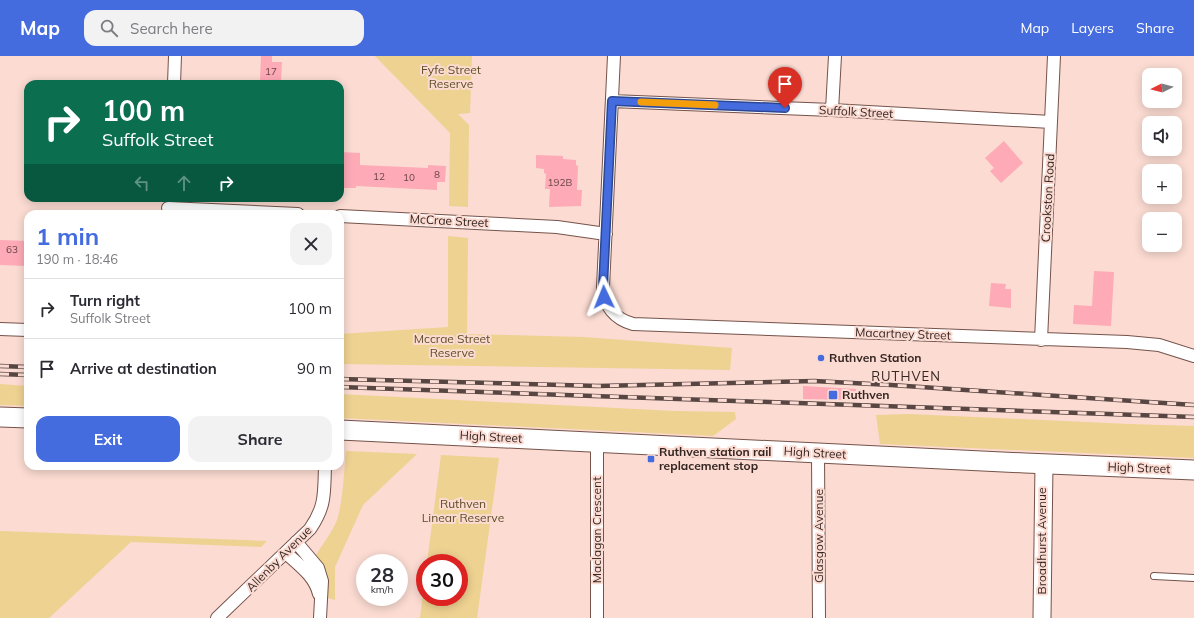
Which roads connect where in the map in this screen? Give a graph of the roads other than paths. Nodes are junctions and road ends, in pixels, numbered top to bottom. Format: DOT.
graph roads {
  1 [pos="175,56"];
  2 [pos="614,56"];
  3 [pos="835,56"];
  4 [pos="1054,56"];
  5 [pos="174,80"];
  6 [pos="612,101"];
  7 [pos="832,110"];
  8 [pos="1051,122"];
  9 [pos="168,207"];
  10 [pos="224,210"];
  11 [pos="344,216"];
  12 [pos="606,229"];
  13 [pos="0,329"];
  14 [pos="24,330"];
  15 [pos="1041,340"];
  16 [pos="1194,356"];
  17 [pos="0,417"];
  18 [pos="24,418"];
  19 [pos="344,430"];
  20 [pos="597,442"];
  21 [pos="818,453"];
  22 [pos="1044,464"];
  23 [pos="325,470"];
  24 [pos="1194,470"];
  25 [pos="296,542"];
  26 [pos="286,553"];
  27 [pos="1154,576"];
  28 [pos="1194,578"];
  29 [pos="320,599"];
  30 [pos="217,618"];
  31 [pos="320,618"];
  32 [pos="597,618"];
  33 [pos="819,618"];
  34 [pos="1042,618"];
  1 -- 5 [label="street"];
  2 -- 6 [label="street"];
  3 -- 7 [label="street"];
  4 -- 8 [label="street, Crookston Road"];
  6 -- 7 [label="street, Suffolk Street"];
  6 -- 12 [label="street"];
  7 -- 8 [label="street, Suffolk Street"];
  8 -- 15 [label="street, Crookston Road"];
  9 -- 10 [label="street"];
  11 -- 12 [label="street, McCrae Street"];
  12 -- 15 [label="street, Macartney Street"];
  13 -- 14 [label="street"];
  15 -- 16 [label="street, Macartney Street"];
  17 -- 18 [label="main road"];
  19 -- 20 [label="main road, High Street"];
  20 -- 21 [label="main road, High Street"];
  20 -- 32 [label="street, Maclagan Crescent"];
  21 -- 22 [label="main road, High Street"];
  21 -- 33 [label="street, Glasgow Avenue"];
  22 -- 24 [label="main road, High Street"];
  22 -- 34 [label="street, Broadhurst Avenue"];
  23 -- 25 [label="street, Allenby Avenue"];
  25 -- 26 [label="street, Allenby Avenue"];
  25 -- 29 [label="street"];
  26 -- 29 [label="street"];
  26 -- 30 [label="street, Allenby Avenue"];
  27 -- 28 [label="lane"];
  29 -- 31 [label="street"];
}
